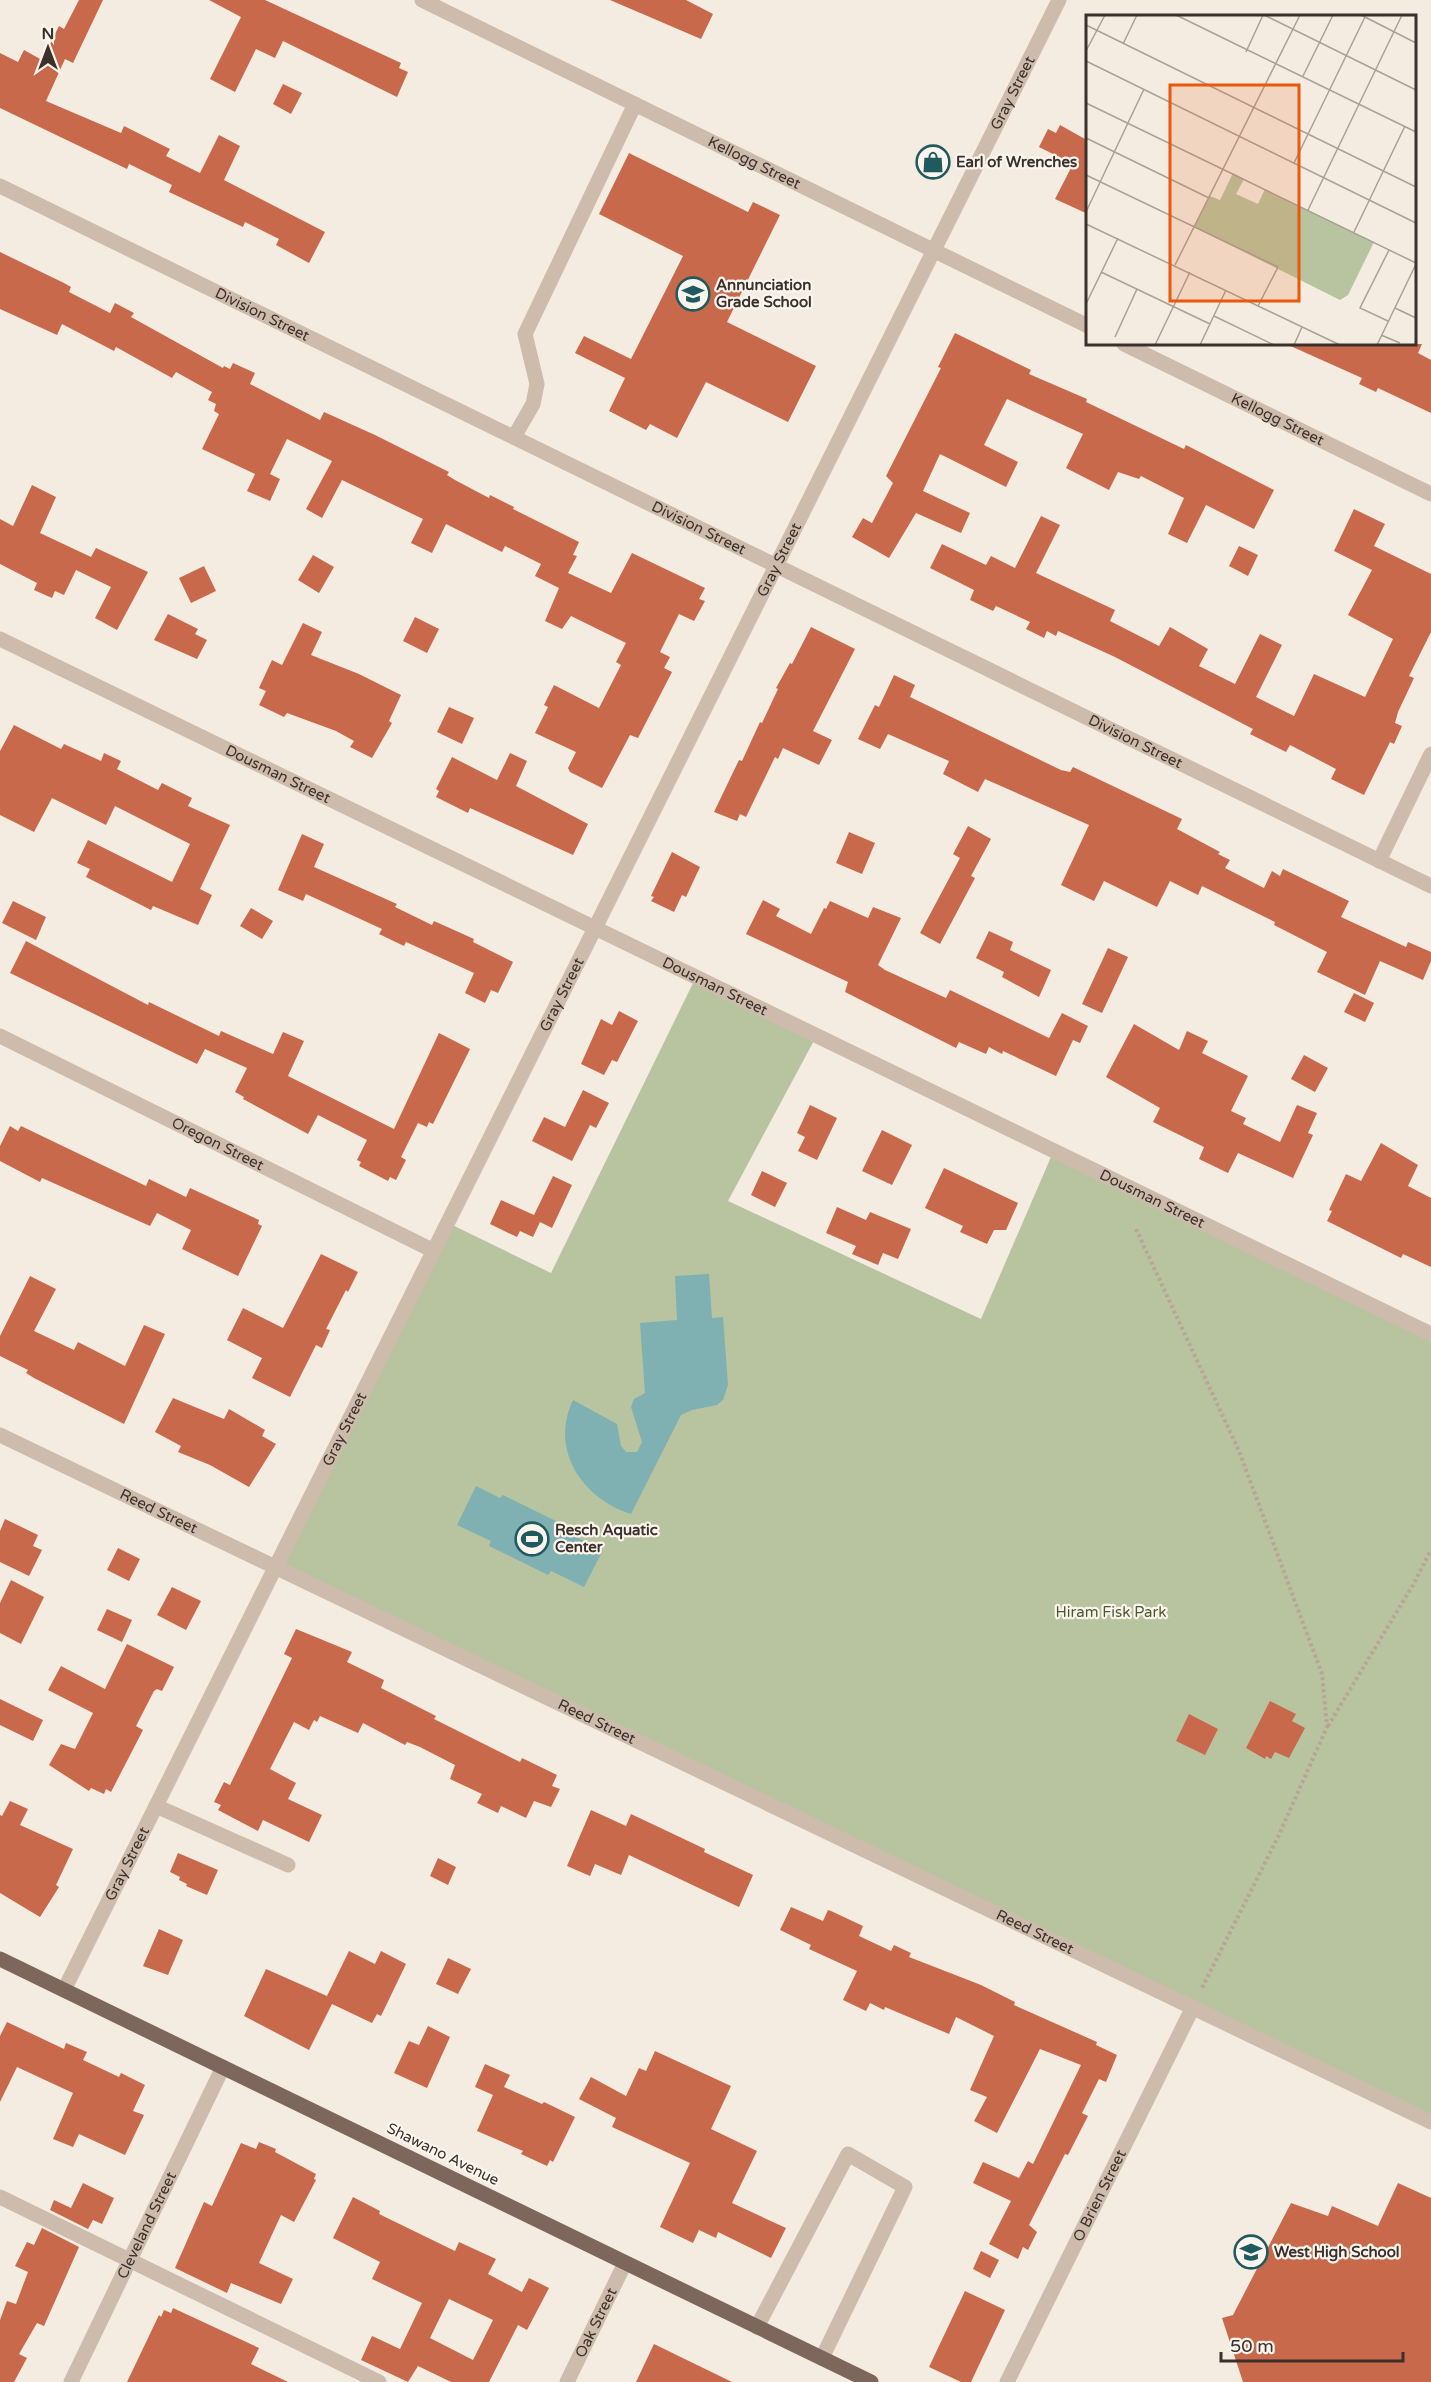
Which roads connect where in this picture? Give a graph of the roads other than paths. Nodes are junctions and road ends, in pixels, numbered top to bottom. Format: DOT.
graph roads {
  1 [pos="422,0"];
  2 [pos="1059,0"];
  3 [pos="635,104"];
  4 [pos="0,186"];
  5 [pos="934,250"];
  6 [pos="1086,325"];
  7 [pos="1126,345"];
  8 [pos="514,437"];
  9 [pos="1431,494"];
  10 [pos="776,566"];
  11 [pos="0,639"];
  12 [pos="1431,754"];
  13 [pos="1379,861"];
  14 [pos="1431,886"];
  15 [pos="596,926"];
  16 [pos="0,1036"];
  17 [pos="434,1251"];
  18 [pos="1431,1334"];
  19 [pos="0,1435"];
  20 [pos="274,1566"];
  21 [pos="156,1806"];
  22 [pos="288,1864"];
  23 [pos="0,1959"];
  24 [pos="64,1990"];
  25 [pos="1193,2007"];
  26 [pos="223,2067"];
  27 [pos="1431,2122"];
  28 [pos="0,2197"];
  29 [pos="129,2262"];
  30 [pos="625,2263"];
  31 [pos="757,2327"];
  32 [pos="822,2358"];
  33 [pos="71,2382"];
  34 [pos="379,2382"];
  35 [pos="567,2382"];
  36 [pos="871,2382"];
  37 [pos="1007,2382"];
  1 -- 3 [label="street, Kellogg Street"];
  2 -- 5 [label="street, Gray Street"];
  3 -- 5 [label="street, Kellogg Street"];
  3 -- 8 [label="street"];
  4 -- 8 [label="street, Division Street"];
  5 -- 6 [label="street, Kellogg Street"];
  5 -- 10 [label="street, Gray Street"];
  7 -- 9 [label="street, Kellogg Street"];
  8 -- 10 [label="street, Division Street"];
  10 -- 13 [label="street, Division Street"];
  10 -- 15 [label="street, Gray Street"];
  11 -- 15 [label="street, Dousman Street"];
  12 -- 13 [label="street"];
  13 -- 14 [label="street, Division Street"];
  15 -- 17 [label="street, Gray Street"];
  15 -- 18 [label="street, Dousman Street"];
  16 -- 17 [label="street, Oregon Street"];
  17 -- 20 [label="street, Gray Street"];
  19 -- 20 [label="street, Reed Street"];
  20 -- 21 [label="street, Gray Street"];
  20 -- 25 [label="street, Reed Street"];
  21 -- 22 [label="street"];
  21 -- 24 [label="street, Gray Street"];
  23 -- 24 [label="main road, Shawano Avenue"];
  24 -- 26 [label="main road, Shawano Avenue"];
  25 -- 27 [label="street, Reed Street"];
  25 -- 37 [label="street, O Brien Street"];
  26 -- 29 [label="street, Cleveland Street"];
  26 -- 30 [label="main road, Shawano Avenue"];
  28 -- 29 [label="street"];
  29 -- 33 [label="street, Cleveland Street"];
  29 -- 34 [label="street"];
  30 -- 31 [label="main road, Shawano Avenue"];
  30 -- 35 [label="street, Oak Street"];
  31 -- 32 [label="main road, Shawano Avenue"];
  31 -- 32 [label="street"];
  32 -- 36 [label="main road, Shawano Avenue"];
}
